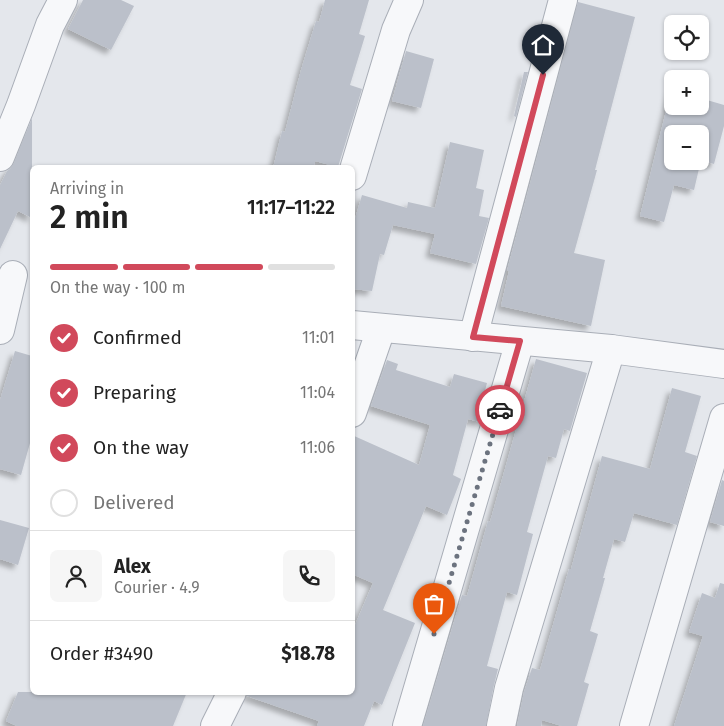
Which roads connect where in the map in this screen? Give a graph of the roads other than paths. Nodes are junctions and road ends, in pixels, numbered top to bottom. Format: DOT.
graph roads {
  1 [pos="63,0"];
  2 [pos="409,0"];
  3 [pos="564,0"];
  4 [pos="0,156"];
  5 [pos="355,166"];
  6 [pos="15,276"];
  7 [pos="355,325"];
  8 [pos="381,329"];
  9 [pos="0,330"];
  10 [pos="473,337"];
  11 [pos="520,341"];
  12 [pos="611,349"];
  13 [pos="724,364"];
  14 [pos="355,403"];
  15 [pos="724,418"];
  16 [pos="230,695"];
  17 [pos="215,726"];
  18 [pos="407,726"];
  19 [pos="502,726"];
  20 [pos="634,726"];
  1 -- 4 [label="street"];
  2 -- 5 [label="street"];
  3 -- 10 [label="street"];
  6 -- 9 [label="street"];
  7 -- 8 [label="street"];
  8 -- 10 [label="street"];
  8 -- 14 [label="street"];
  10 -- 11 [label="street"];
  11 -- 12 [label="street"];
  11 -- 18 [label="street"];
  12 -- 13 [label="street"];
  12 -- 19 [label="street"];
  15 -- 20 [label="street"];
  16 -- 17 [label="street"];
}
